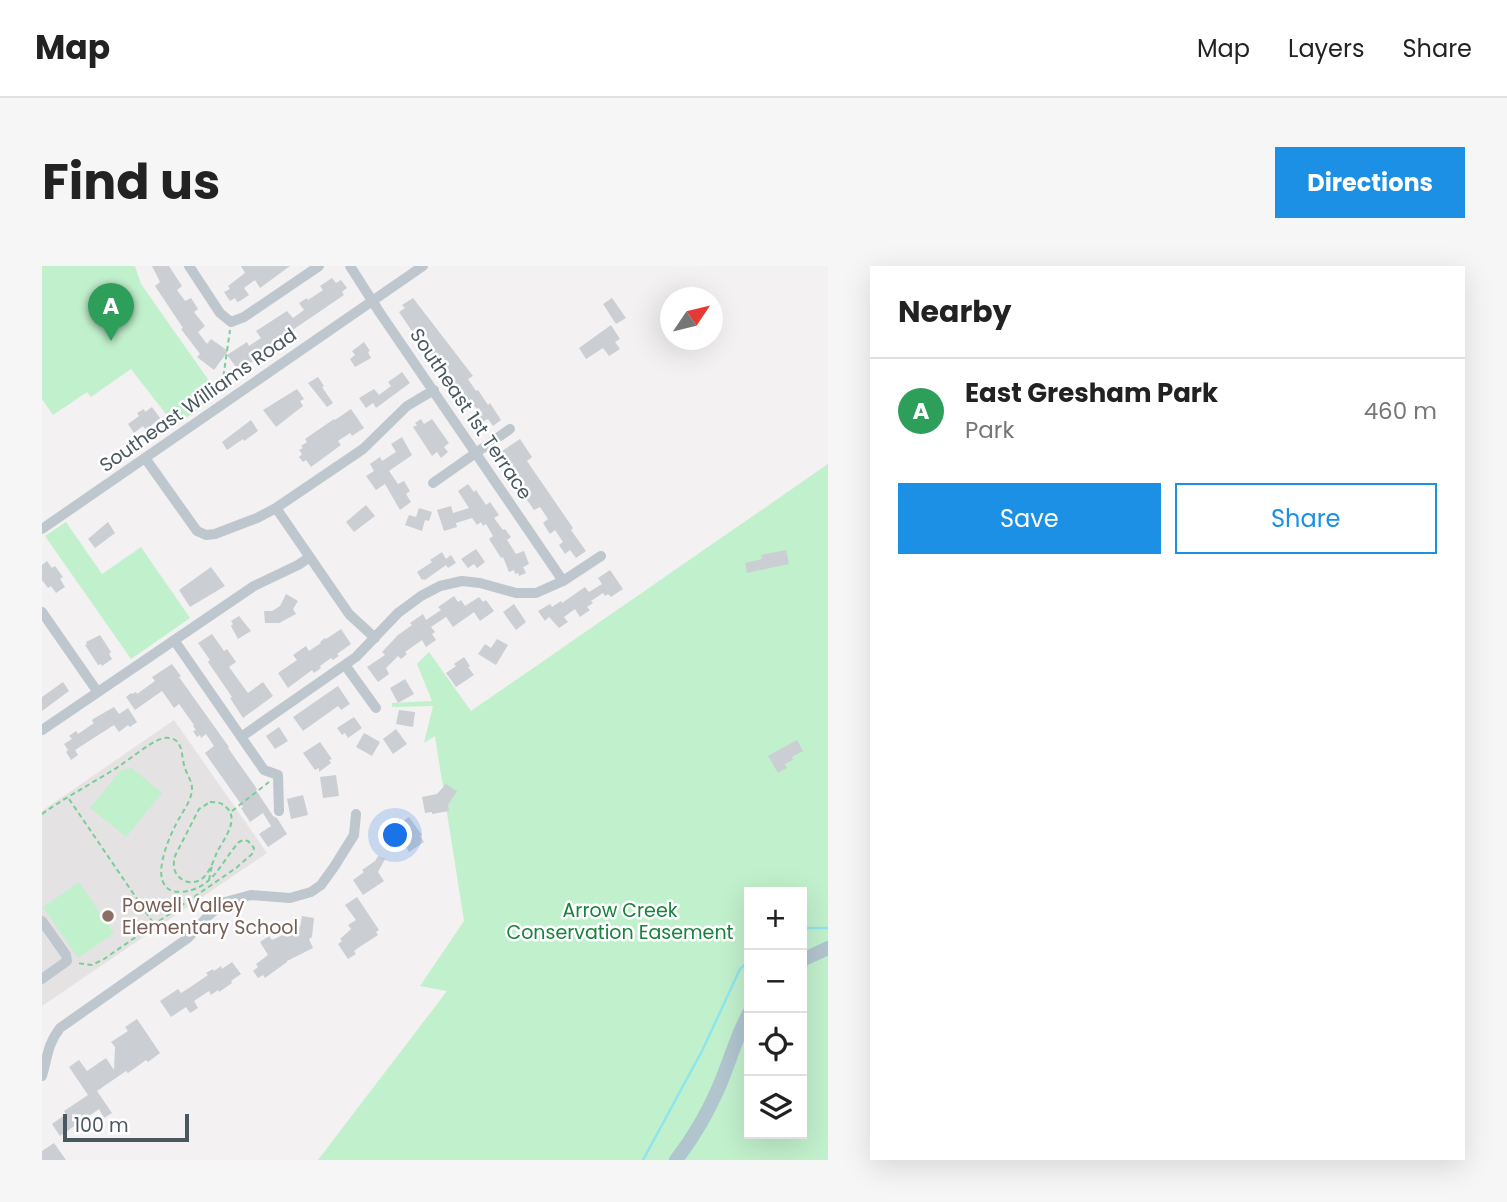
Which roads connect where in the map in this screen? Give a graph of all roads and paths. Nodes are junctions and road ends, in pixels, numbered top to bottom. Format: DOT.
graph roads {
  1 [pos="189,266"];
  2 [pos="319,266"];
  3 [pos="350,266"];
  4 [pos="423,266"];
  5 [pos="373,300"];
  6 [pos="231,322"];
  7 [pos="434,390"];
  8 [pos="226,402"];
  9 [pos="510,429"];
  10 [pos="477,453"];
  11 [pos="145,458"];
  12 [pos="433,483"];
  13 [pos="276,508"];
  14 [pos="42,529"];
  15 [pos="601,556"];
  16 [pos="310,557"];
  17 [pos="563,581"];
  18 [pos="42,612"];
  19 [pos="375,638"];
  20 [pos="174,640"];
  21 [pos="345,665"];
  22 [pos="97,691"];
  23 [pos="376,708"];
  24 [pos="42,730"];
  25 [pos="241,737"];
  26 [pos="278,775"];
  27 [pos="69,798"];
  28 [pos="279,811"];
  29 [pos="231,813"];
  30 [pos="42,814"];
  31 [pos="356,814"];
  32 [pos="213,860"];
  33 [pos="209,881"];
  34 [pos="42,921"];
  35 [pos="155,924"];
  36 [pos="828,948"];
  37 [pos="807,958"];
  38 [pos="67,961"];
  39 [pos="42,979"];
  40 [pos="744,1023"];
  41 [pos="42,1076"];
  42 [pos="676,1160"];
  1 -- 6 [label="street"];
  2 -- 6 [label="street"];
  3 -- 5 [label="street, Southeast 1st Terrace"];
  4 -- 5 [label="street, Southeast Williams Road"];
  5 -- 7 [label="street, Southeast 1st Terrace"];
  5 -- 8 [label="street, Southeast Williams Road"];
  6 -- 8 [label="path"];
  7 -- 10 [label="street, Southeast 1st Terrace"];
  7 -- 13 [label="street"];
  8 -- 11 [label="street, Southeast Williams Road"];
  9 -- 10 [label="street"];
  10 -- 12 [label="street"];
  10 -- 17 [label="street, Southeast 1st Terrace"];
  11 -- 13 [label="street"];
  11 -- 14 [label="street, Southeast Williams Road"];
  13 -- 16 [label="street"];
  15 -- 17 [label="street"];
  16 -- 19 [label="street"];
  16 -- 20 [label="street"];
  17 -- 19 [label="street"];
  18 -- 22 [label="street"];
  19 -- 21 [label="street"];
  20 -- 22 [label="street"];
  20 -- 25 [label="street"];
  21 -- 23 [label="street"];
  21 -- 25 [label="street"];
  22 -- 24 [label="street"];
  25 -- 26 [label="street"];
  26 -- 28 [label="street"];
  26 -- 29 [label="path"];
  27 -- 30 [label="path"];
  27 -- 33 [label="path"];
  27 -- 35 [label="path"];
  29 -- 32 [label="path"];
  29 -- 32 [label="path"];
  31 -- 41 [label="street"];
  32 -- 33 [label="path"];
  33 -- 35 [label="path"];
  34 -- 38 [label="street"];
  35 -- 38 [label="path"];
  36 -- 37 [label="main road"];
  38 -- 39 [label="street"];
  40 -- 42 [label="main road"];
}
